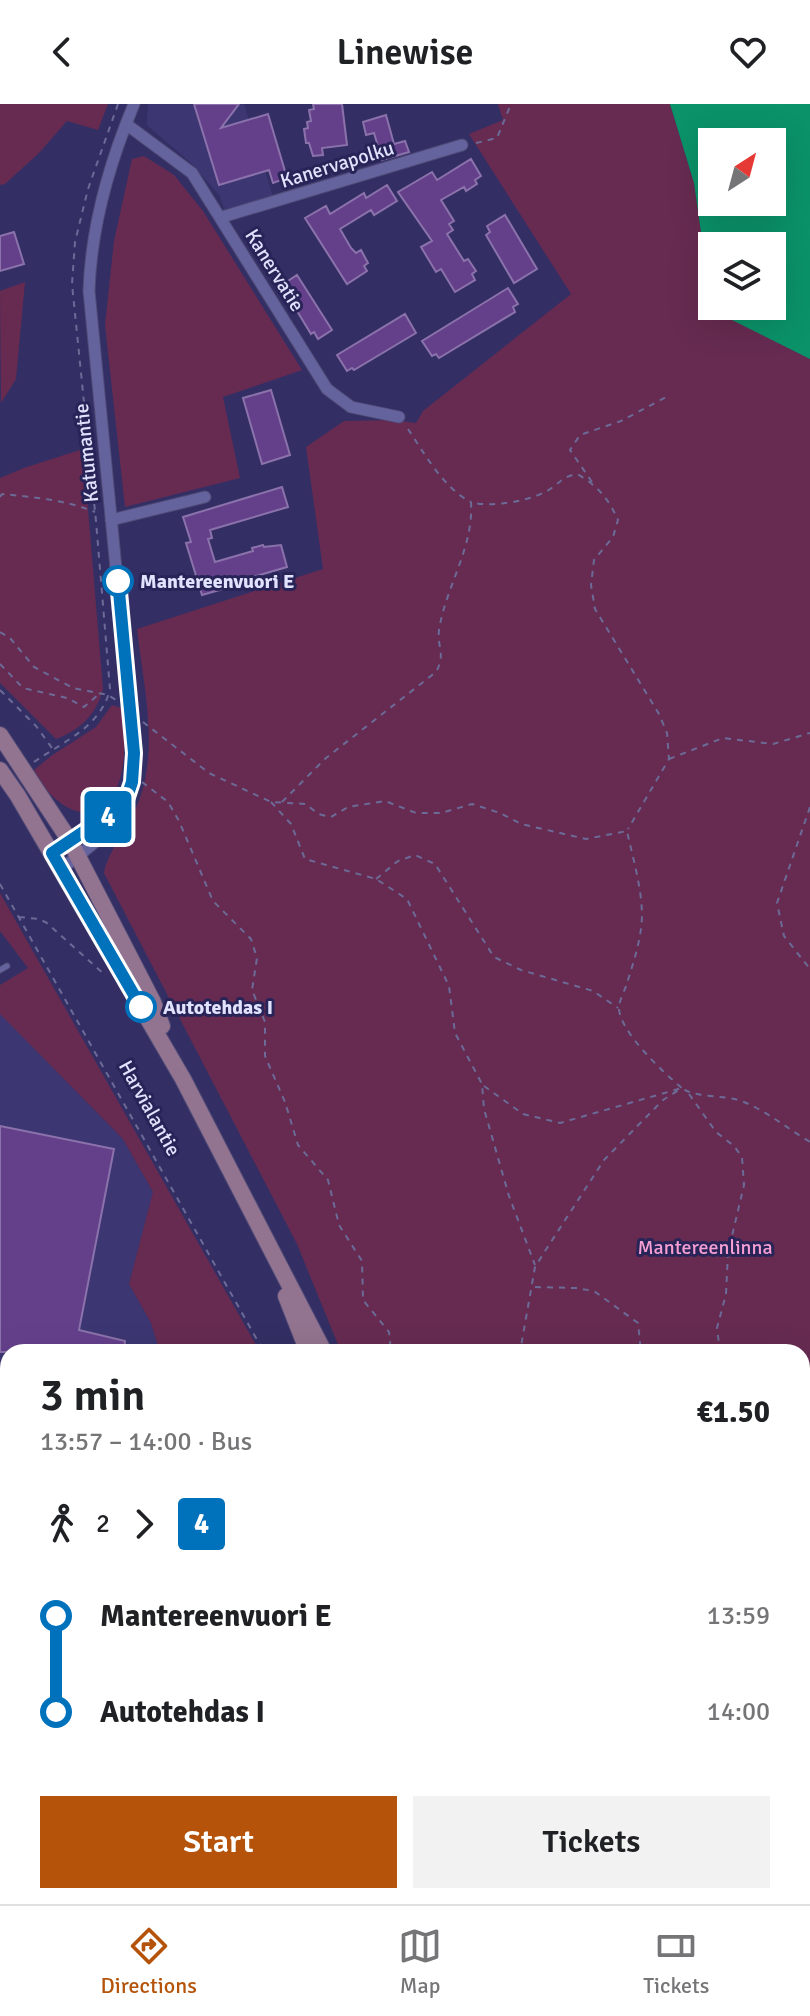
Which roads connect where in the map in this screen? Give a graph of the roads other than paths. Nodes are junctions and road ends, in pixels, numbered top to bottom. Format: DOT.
graph roads {
  1 [pos="134,104"];
  2 [pos="126,124"];
  3 [pos="462,145"];
  4 [pos="222,217"];
  5 [pos="399,417"];
  6 [pos="205,497"];
  7 [pos="111,520"];
  8 [pos="0,735"];
  9 [pos="0,770"];
  10 [pos="74,849"];
  11 [pos="52,853"];
  12 [pos="60,870"];
  13 [pos="7,966"];
  14 [pos="0,970"];
  15 [pos="183,1079"];
  16 [pos="262,1230"];
  17 [pos="305,1344"];
  18 [pos="320,1344"];
  1 -- 2 [label="street, Katumantie"];
  2 -- 4 [label="street, Kanervatie"];
  2 -- 7 [label="street, Katumantie"];
  3 -- 4 [label="street, Kanervapolku"];
  4 -- 5 [label="street, Kanervatie"];
  6 -- 7 [label="street"];
  7 -- 10 [label="street, Katumantie"];
  8 -- 10 [label="main road, Harvialantie"];
  9 -- 11 [label="main road, Harvialantie"];
  10 -- 11 [label="street, Katumantie"];
  10 -- 12 [label="street, Katumantie"];
  10 -- 15 [label="main road, Harvialantie"];
  11 -- 12 [label="main road, Harvialantie"];
  12 -- 15 [label="main road, Harvialantie"];
  13 -- 14 [label="lane"];
  15 -- 16 [label="main road, Harvialantie"];
  16 -- 17 [label="main road, Harvialantie"];
  16 -- 18 [label="main road, Harvialantie"];
}
